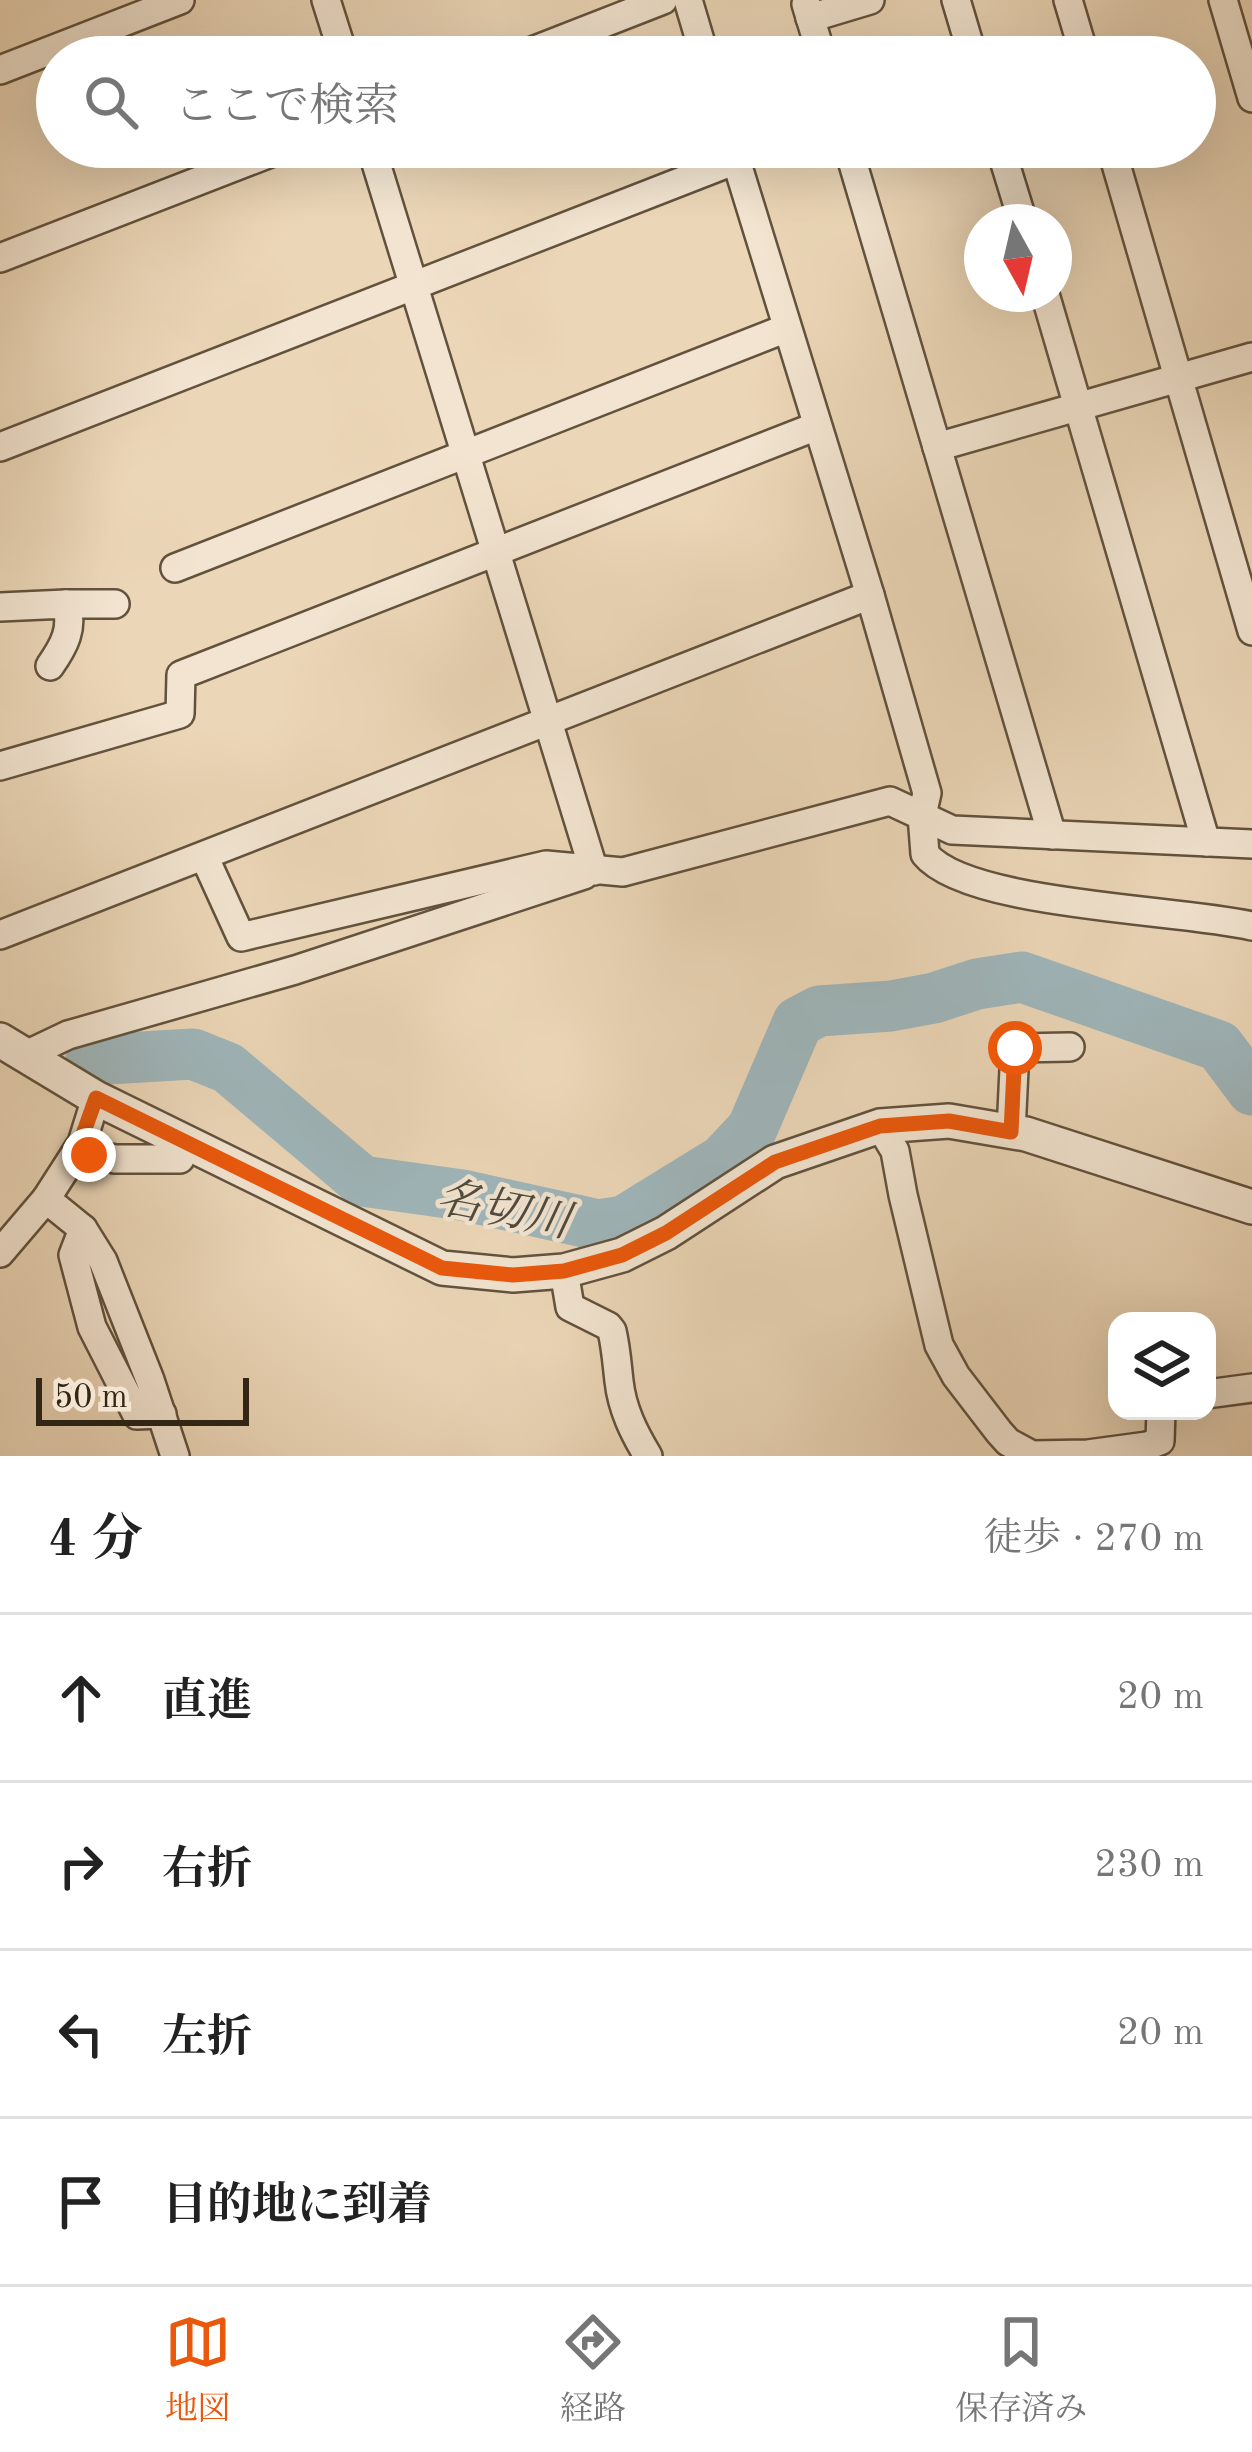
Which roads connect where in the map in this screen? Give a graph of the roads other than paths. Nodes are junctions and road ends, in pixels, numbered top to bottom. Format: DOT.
graph roads {
  1 [pos="180,0"];
  2 [pos="326,0"];
  3 [pos="663,0"];
  4 [pos="688,0"];
  5 [pos="870,0"];
  6 [pos="956,0"];
  7 [pos="1068,0"];
  8 [pos="1223,0"];
  9 [pos="808,9"];
  10 [pos="87,36"];
  11 [pos="337,36"];
  12 [pos="571,36"];
  13 [pos="699,36"];
  14 [pos="967,36"];
  15 [pos="1079,36"];
  16 [pos="36,56"];
  17 [pos="0,70"];
  18 [pos="1252,98"];
  19 [pos="232,168"];
  20 [pos="378,168"];
  21 [pos="700,168"];
  22 [pos="738,168"];
  23 [pos="854,168"];
  24 [pos="1006,168"];
  25 [pos="1117,168"];
  26 [pos="1017,204"];
  27 [pos="0,259"];
  28 [pos="415,287"];
  29 [pos="1050,312"];
  30 [pos="787,328"];
  31 [pos="1252,357"];
  32 [pos="1178,378"];
  33 [pos="1079,407"];
  34 [pos="818,427"];
  35 [pos="937,447"];
  36 [pos="0,448"];
  37 [pos="467,456"];
  38 [pos="496,552"];
  39 [pos="175,568"];
  40 [pos="870,595"];
  41 [pos="66,604"];
  42 [pos="116,604"];
  43 [pos="0,607"];
  44 [pos="1252,631"];
  45 [pos="50,666"];
  46 [pos="548,722"];
  47 [pos="0,766"];
  48 [pos="922,815"];
  49 [pos="1052,835"];
  50 [pos="1206,842"];
  51 [pos="1252,844"];
  52 [pos="204,856"];
  53 [pos="594,872"];
  54 [pos="1252,926"];
  55 [pos="0,935"];
  56 [pos="13,1047"];
  57 [pos="1070,1047"];
  58 [pos="96,1098"];
  59 [pos="880,1126"];
  60 [pos="1011,1132"];
  61 [pos="77,1151"];
  62 [pos="179,1159"];
  63 [pos="46,1199"];
  64 [pos="1252,1208"];
  65 [pos="0,1252"];
  66 [pos="564,1271"];
  67 [pos="1252,1388"];
  68 [pos="1216,1393"];
  69 [pos="1161,1420"];
  70 [pos="1015,1452"];
  71 [pos="175,1456"];
  72 [pos="648,1456"];
  1 -- 10 [label="street"];
  2 -- 11 [label="street"];
  3 -- 12 [label="street"];
  4 -- 13 [label="street"];
  5 -- 9 [label="street"];
  6 -- 14 [label="street"];
  7 -- 15 [label="street"];
  8 -- 18 [label="street"];
  16 -- 17 [label="street"];
  19 -- 27 [label="street"];
  20 -- 28 [label="street"];
  21 -- 28 [label="street"];
  22 -- 30 [label="street"];
  23 -- 35 [label="street"];
  24 -- 26 [label="street"];
  25 -- 32 [label="street"];
  28 -- 36 [label="street"];
  28 -- 37 [label="street"];
  29 -- 33 [label="street"];
  30 -- 34 [label="street"];
  30 -- 37 [label="street"];
  31 -- 32 [label="street"];
  32 -- 33 [label="street"];
  32 -- 44 [label="street"];
  33 -- 35 [label="street"];
  33 -- 50 [label="street"];
  34 -- 38 [label="street"];
  34 -- 40 [label="street"];
  35 -- 49 [label="street"];
  37 -- 38 [label="street"];
  37 -- 39 [label="street"];
  38 -- 46 [label="street"];
  38 -- 47 [label="street"];
  40 -- 46 [label="street"];
  40 -- 48 [label="street"];
  41 -- 42 [label="street"];
  41 -- 43 [label="street"];
  41 -- 45 [label="street"];
  46 -- 52 [label="street"];
  46 -- 53 [label="street"];
  48 -- 49 [label="street"];
  48 -- 53 [label="street"];
  48 -- 54 [label="street"];
  49 -- 50 [label="street"];
  50 -- 51 [label="street"];
  52 -- 53 [label="street"];
  52 -- 55 [label="street"];
  53 -- 56 [label="street"];
  56 -- 58 [label="street"];
  57 -- 60 [label="street"];
  58 -- 61 [label="street"];
  58 -- 66 [label="street"];
  59 -- 60 [label="street"];
  59 -- 66 [label="street"];
  59 -- 70 [label="street"];
  60 -- 64 [label="street"];
  61 -- 62 [label="street"];
  61 -- 63 [label="street"];
  63 -- 65 [label="street"];
  63 -- 71 [label="street"];
  66 -- 72 [label="street"];
  67 -- 68 [label="street"];
  69 -- 70 [label="street"];
}
